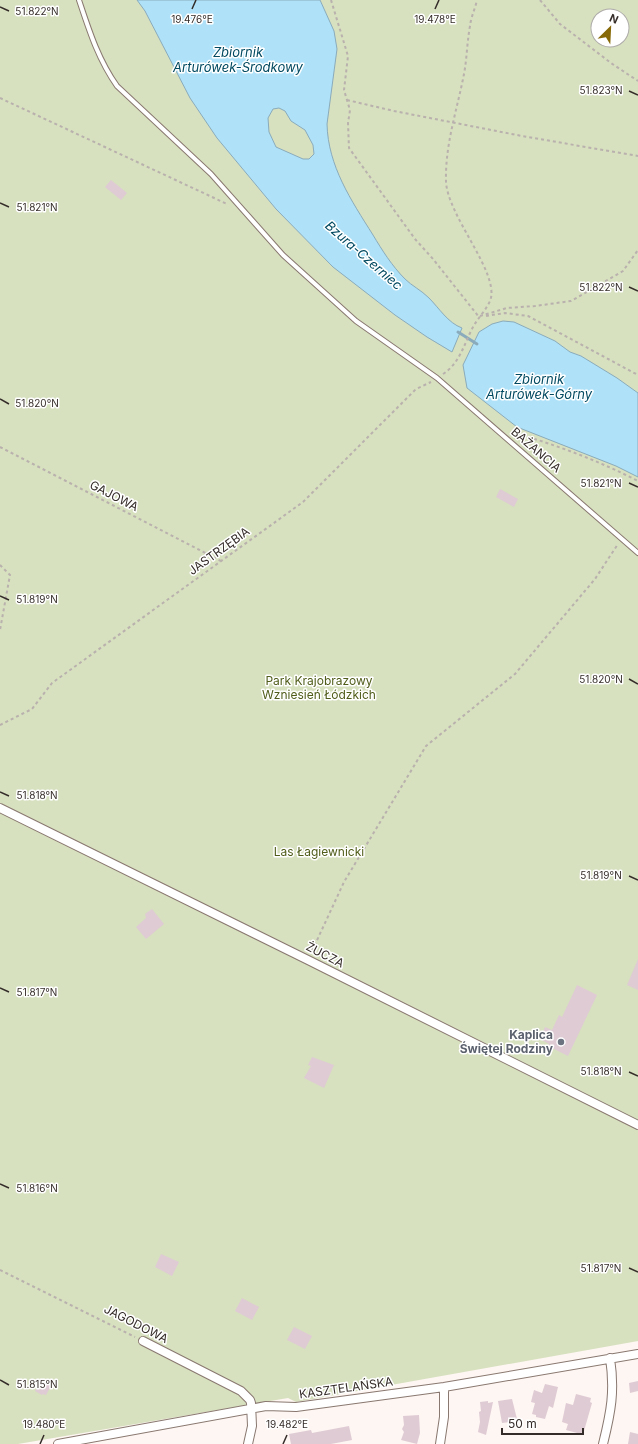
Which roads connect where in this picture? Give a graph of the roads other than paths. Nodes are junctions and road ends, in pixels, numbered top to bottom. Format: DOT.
graph roads {
  1 [pos="79,0"];
  2 [pos="638,553"];
  3 [pos="0,808"];
  4 [pos="638,1125"];
  5 [pos="143,1341"];
  6 [pos="638,1354"];
  7 [pos="610,1358"];
  8 [pos="444,1387"];
  9 [pos="252,1409"];
  10 [pos="58,1444"];
  11 [pos="248,1444"];
  12 [pos="440,1444"];
  13 [pos="603,1444"];
  1 -- 2 [label="lane, BAŻANCIA"];
  3 -- 4 [label="street, ŻUCZA"];
  5 -- 9 [label="street, JAGODOWA"];
  6 -- 7 [label="street, KASZTELAŃSKA"];
  7 -- 8 [label="street, KASZTELAŃSKA"];
  7 -- 13 [label="street"];
  8 -- 9 [label="street, KASZTELAŃSKA"];
  8 -- 12 [label="street"];
  9 -- 10 [label="street, KASZTELAŃSKA"];
  9 -- 11 [label="street"];
}
